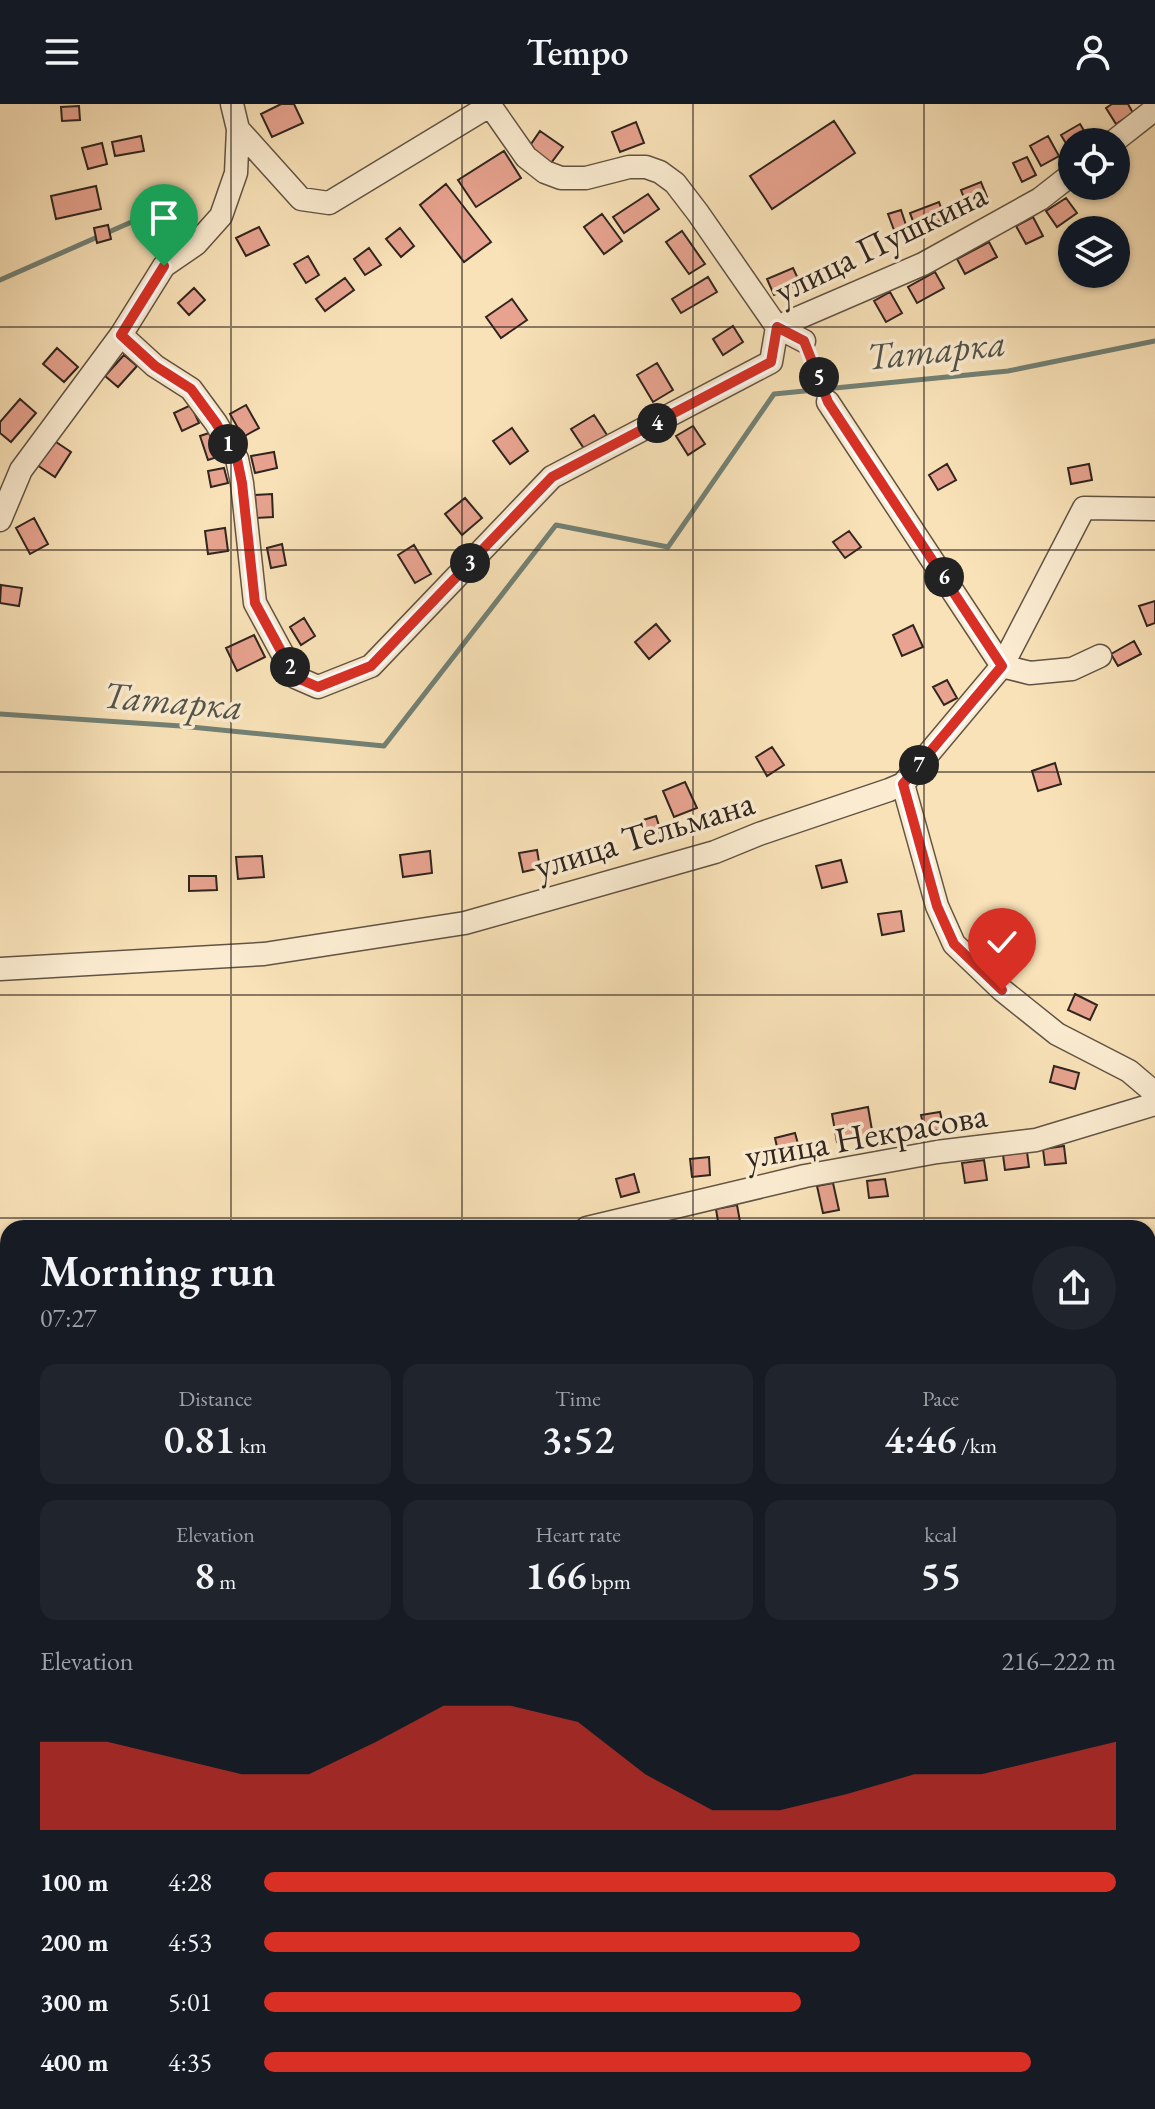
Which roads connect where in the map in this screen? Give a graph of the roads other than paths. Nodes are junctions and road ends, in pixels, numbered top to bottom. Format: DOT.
graph roads {
  1 [pos="232,104"];
  2 [pos="489,105"];
  3 [pos="1155,109"];
  4 [pos="238,129"];
  5 [pos="1130,129"];
  6 [pos="1058,185"];
  7 [pos="777,327"];
  8 [pos="121,335"];
  9 [pos="804,341"];
  10 [pos="828,402"];
  11 [pos="1155,509"];
  12 [pos="0,520"];
  13 [pos="1100,656"];
  14 [pos="1002,666"];
  15 [pos="903,784"];
  16 [pos="0,969"];
  17 [pos="1155,1093"];
  18 [pos="1155,1104"];
  19 [pos="621,1220"];
  1 -- 4 [label="street"];
  2 -- 4 [label="street"];
  2 -- 7 [label="street"];
  3 -- 5 [label="street"];
  4 -- 8 [label="street"];
  6 -- 7 [label="street, улица Пушкина"];
  7 -- 8 [label="street, улица Пушкина"];
  7 -- 9 [label="street"];
  8 -- 12 [label="street"];
  10 -- 14 [label="street"];
  11 -- 14 [label="street"];
  13 -- 14 [label="street"];
  14 -- 15 [label="street"];
  15 -- 16 [label="street, улица Тельмана"];
  15 -- 17 [label="street"];
  18 -- 19 [label="street, улица Некрасова"];
}
